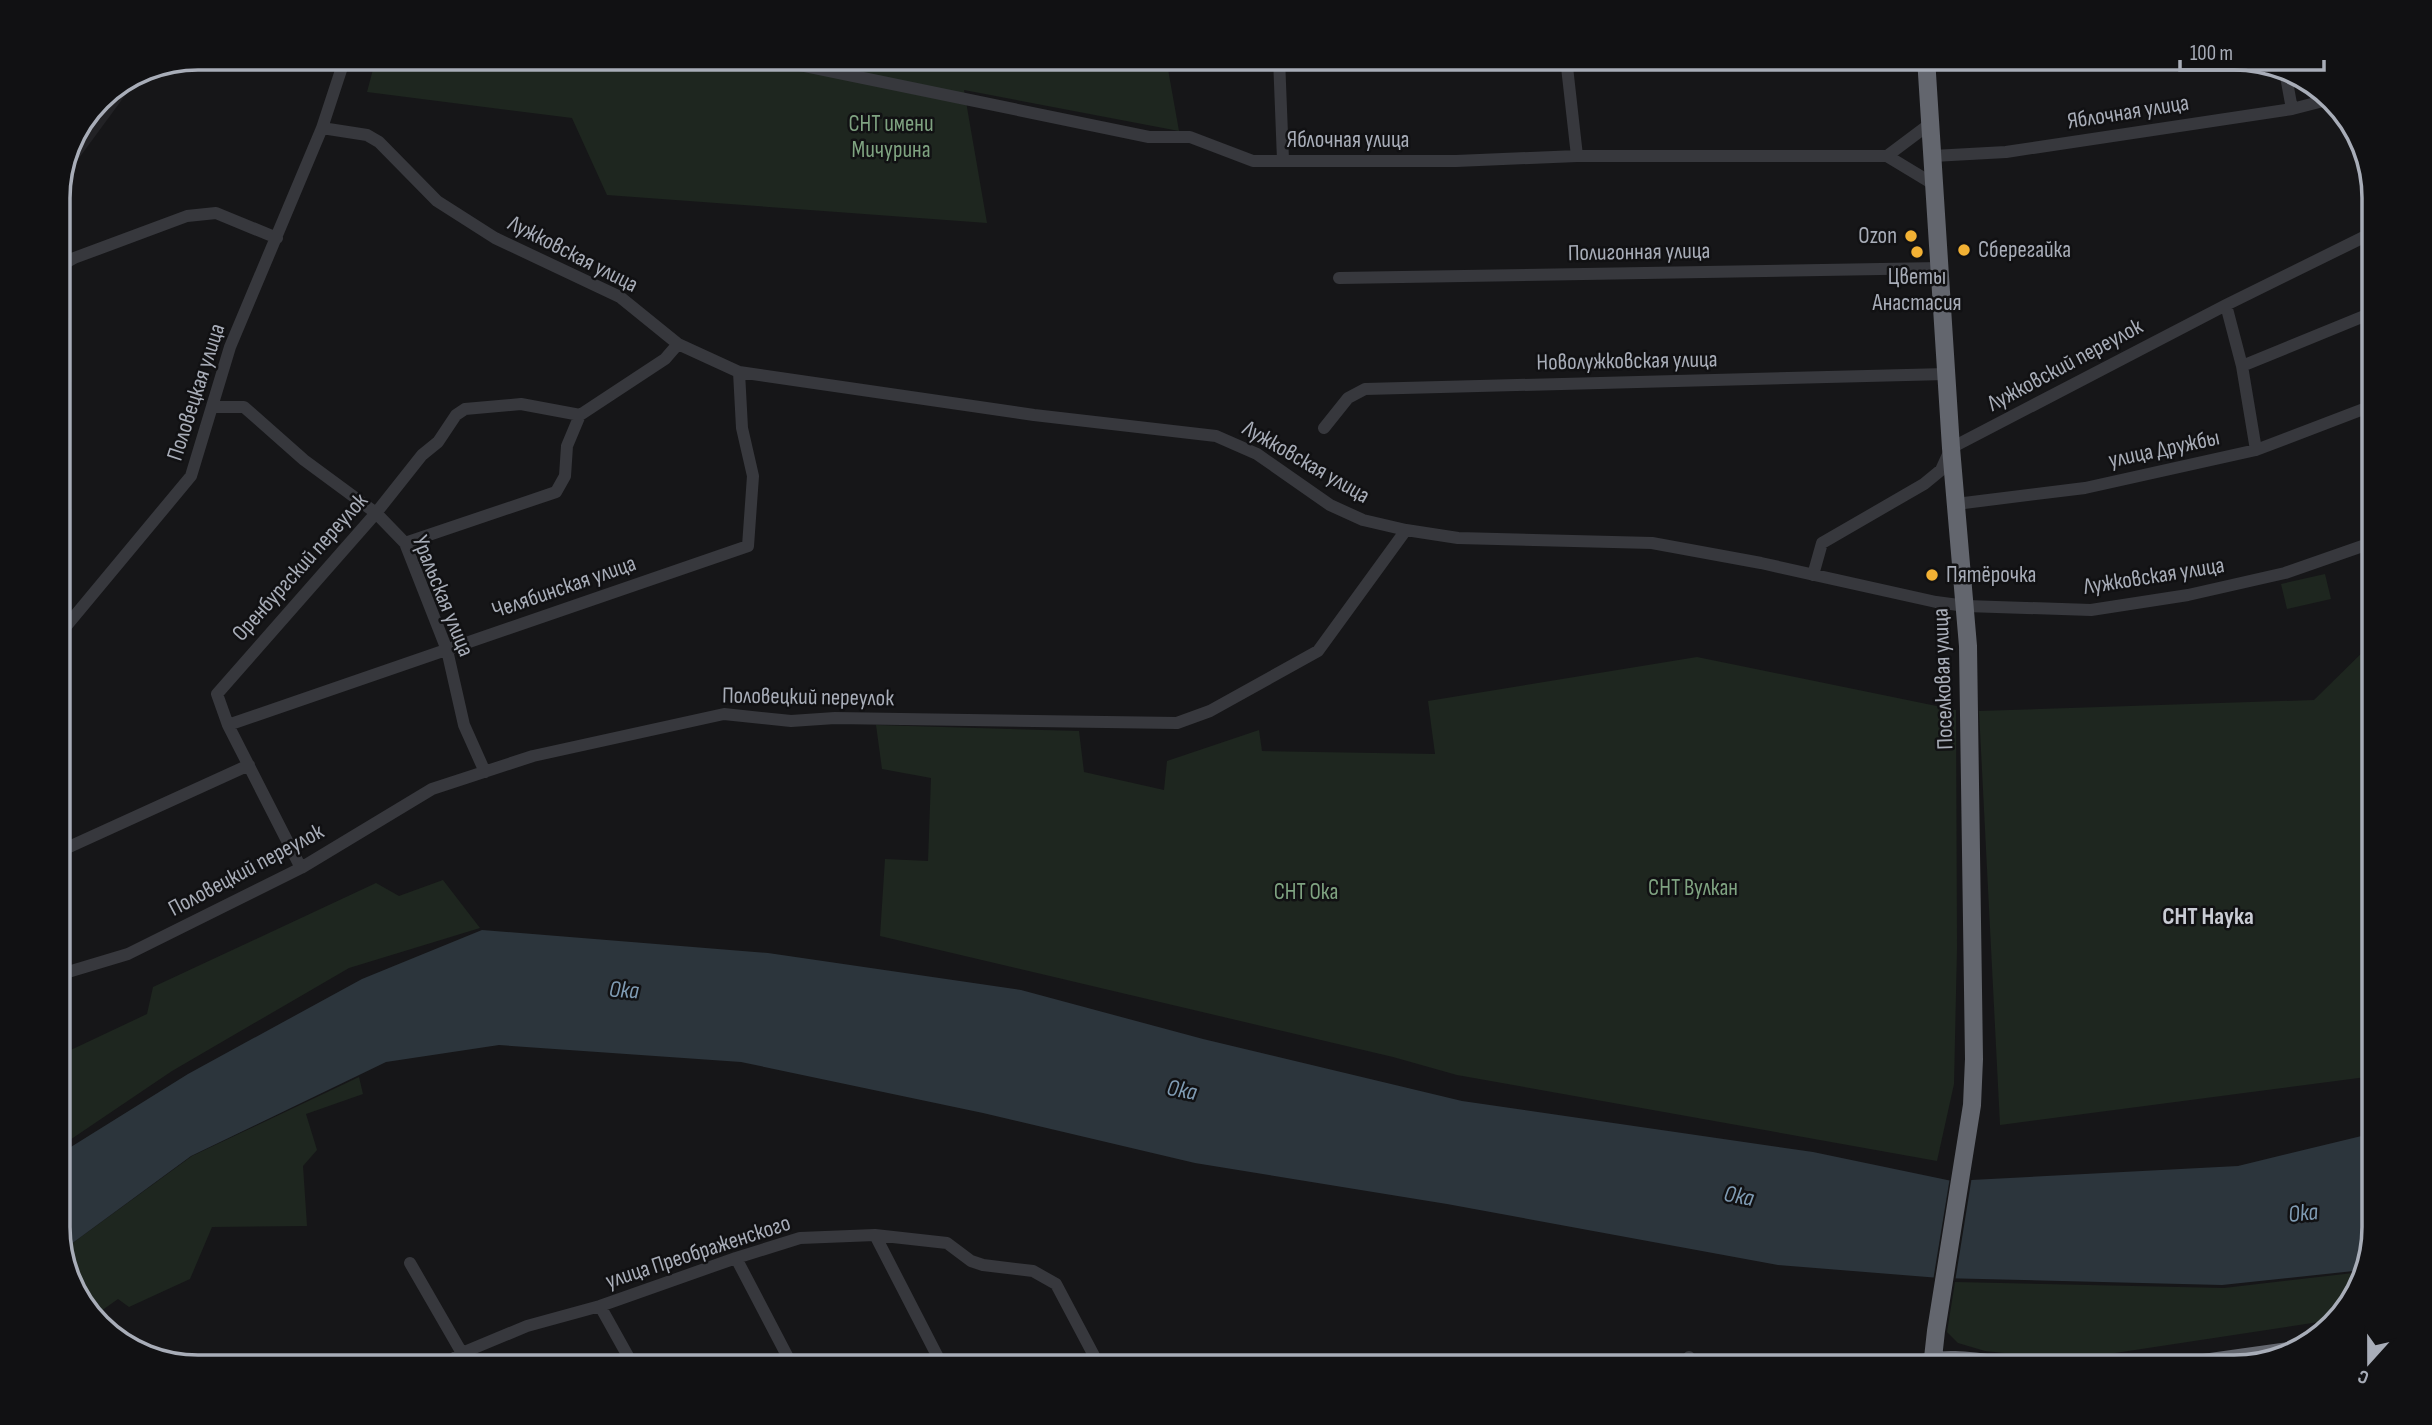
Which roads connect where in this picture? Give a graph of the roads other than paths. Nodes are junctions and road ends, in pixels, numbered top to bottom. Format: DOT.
graph roads {
  1 [pos="341,70"];
  2 [pos="824,70"];
  3 [pos="1279,70"];
  4 [pos="1567,70"];
  5 [pos="1927,70"];
  6 [pos="2287,82"];
  7 [pos="2318,102"];
  8 [pos="2292,109"];
  9 [pos="1931,123"];
  10 [pos="322,128"];
  11 [pos="1577,156"];
  12 [pos="1887,156"];
  13 [pos="1933,156"];
  14 [pos="1283,160"];
  15 [pos="1935,185"];
  16 [pos="277,238"];
  17 [pos="2362,238"];
  18 [pos="70,260"];
  19 [pos="1940,268"];
  20 [pos="1339,278"];
  21 [pos="2226,305"];
  22 [pos="2362,317"];
  23 [pos="678,344"];
  24 [pos="2242,366"];
  25 [pos="739,372"];
  26 [pos="1947,374"];
  27 [pos="212,407"];
  28 [pos="2362,410"];
  29 [pos="580,415"];
  30 [pos="1324,428"];
  31 [pos="1951,449"];
  32 [pos="2256,450"];
  33 [pos="1956,504"];
  34 [pos="376,513"];
  35 [pos="1406,530"];
  36 [pos="405,543"];
  37 [pos="2362,546"];
  38 [pos="1813,575"];
  39 [pos="1966,606"];
  40 [pos="70,622"];
  41 [pos="447,650"];
  42 [pos="228,725"];
  43 [pos="248,765"];
  44 [pos="485,772"];
  45 [pos="70,847"];
  46 [pos="301,869"];
  47 [pos="70,971"];
  48 [pos="875,1235"];
  49 [pos="736,1258"];
  50 [pos="410,1263"];
  51 [pos="600,1306"];
  52 [pos="1936,1328"];
  53 [pos="462,1353"];
  54 [pos="459,1355"];
  55 [pos="627,1355"];
  56 [pos="787,1355"];
  57 [pos="937,1355"];
  58 [pos="1094,1355"];
  59 [pos="1920,1355"];
  60 [pos="1933,1355"];
  61 [pos="1953,1355"];
  1 -- 10 [label="street, Половецкая улица"];
  2 -- 14 [label="street, Яблочная улица"];
  3 -- 14 [label="street"];
  4 -- 11 [label="street"];
  5 -- 9 [label="highway, Поселковая улица"];
  6 -- 8 [label="street"];
  7 -- 8 [label="street, Яблочная улица"];
  8 -- 13 [label="street, Яблочная улица"];
  9 -- 12 [label="street"];
  9 -- 13 [label="highway, Поселковая улица"];
  10 -- 16 [label="street, Половецкая улица"];
  10 -- 23 [label="street, Лужковская улица"];
  11 -- 12 [label="street, Яблочная улица"];
  11 -- 14 [label="street, Яблочная улица"];
  12 -- 15 [label="street"];
  13 -- 15 [label="highway, Поселковая улица"];
  15 -- 19 [label="highway, Поселковая улица"];
  16 -- 18 [label="street"];
  16 -- 27 [label="street, Половецкая улица"];
  17 -- 21 [label="street, Лужковский переулок"];
  19 -- 20 [label="street, Полигонная улица"];
  19 -- 26 [label="highway, Поселковая улица"];
  21 -- 24 [label="street"];
  21 -- 31 [label="street, Лужковский переулок"];
  22 -- 24 [label="street"];
  23 -- 25 [label="street, Лужковская улица"];
  23 -- 29 [label="street"];
  24 -- 32 [label="street"];
  25 -- 35 [label="street, Лужковская улица"];
  25 -- 41 [label="street, Челябинская улица"];
  26 -- 30 [label="street, Новолужковская улица"];
  26 -- 31 [label="highway, Поселковая улица"];
  27 -- 34 [label="street, Уральская улица"];
  27 -- 40 [label="street, Половецкая улица"];
  28 -- 32 [label="street, улица Дружбы"];
  29 -- 34 [label="street, Оренбургский переулок"];
  29 -- 36 [label="street"];
  31 -- 33 [label="highway, Поселковая улица"];
  31 -- 38 [label="street, Лужковский переулок"];
  32 -- 33 [label="street, улица Дружбы"];
  33 -- 39 [label="highway, Поселковая улица"];
  34 -- 36 [label="street, Уральская улица"];
  34 -- 42 [label="street, Оренбургский переулок"];
  35 -- 38 [label="street, Лужковская улица"];
  35 -- 44 [label="street, Половецкий переулок"];
  36 -- 41 [label="street, Уральская улица"];
  37 -- 39 [label="street, Лужковская улица"];
  38 -- 39 [label="street, Лужковская улица"];
  39 -- 52 [label="highway, Поселковая улица"];
  41 -- 42 [label="street, Челябинская улица"];
  41 -- 44 [label="street, Уральская улица"];
  42 -- 43 [label="street, Оренбургский переулок"];
  43 -- 45 [label="street"];
  43 -- 46 [label="street, Оренбургский переулок"];
  44 -- 46 [label="street, Половецкий переулок"];
  46 -- 47 [label="street, Половецкий переулок"];
  48 -- 49 [label="street, улица Преображенского"];
  48 -- 57 [label="street"];
  48 -- 58 [label="street, улица Преображенского"];
  49 -- 51 [label="street, улица Преображенского"];
  49 -- 56 [label="street"];
  50 -- 53 [label="street"];
  51 -- 53 [label="street, улица Преображенского"];
  51 -- 55 [label="street"];
  52 -- 59 [label="highway"];
  52 -- 60 [label="highway, Поселковая улица"];
  52 -- 61 [label="highway"];
  53 -- 54 [label="street, улица Преображенского"];
}
